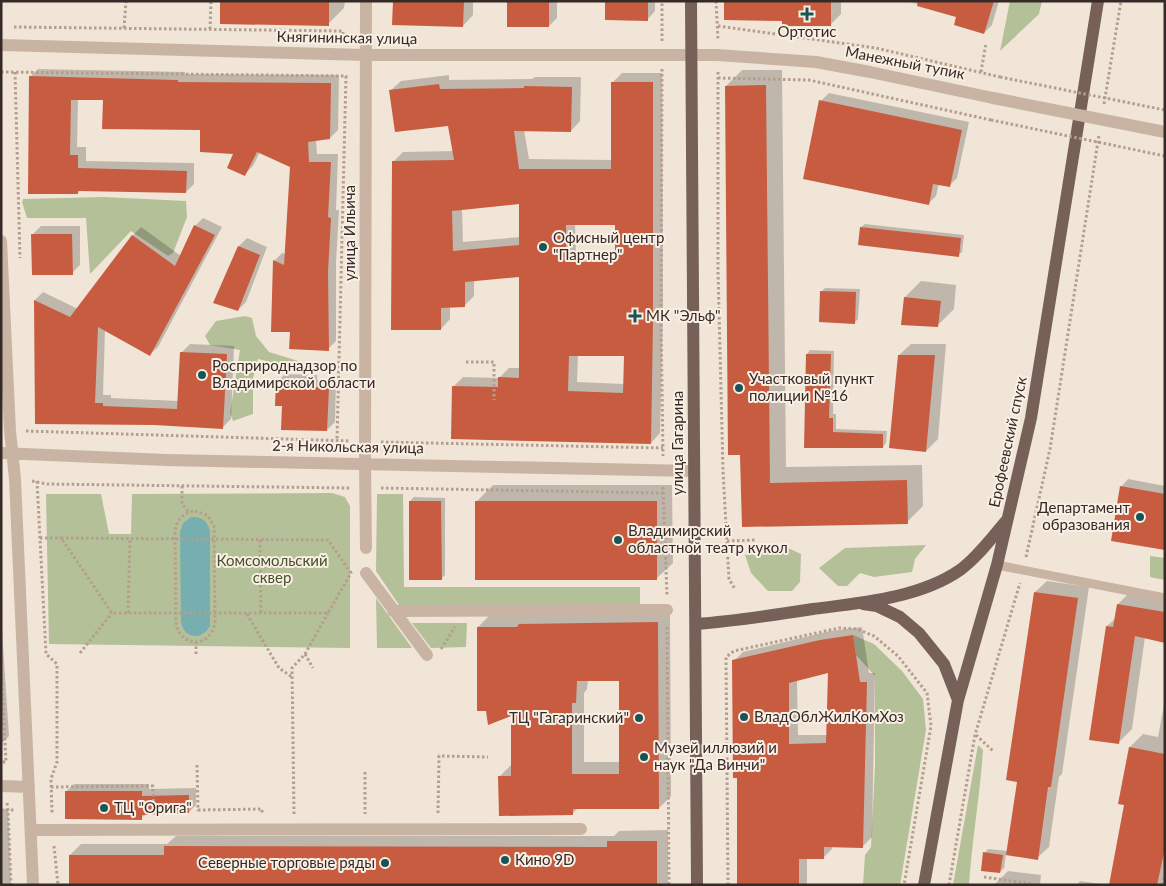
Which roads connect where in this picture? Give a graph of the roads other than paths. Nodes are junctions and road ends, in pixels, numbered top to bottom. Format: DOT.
graph roads {
  1 [pos="366,1"];
  2 [pos="691,1"];
  3 [pos="1098,1"];
  4 [pos="1,45"];
  5 [pos="691,54"];
  6 [pos="366,56"];
  7 [pos="1165,132"];
  8 [pos="1,241"];
  9 [pos="7,453"];
  10 [pos="365,464"];
  11 [pos="694,471"];
  12 [pos="1009,518"];
  13 [pos="366,548"];
  14 [pos="997,565"];
  15 [pos="366,573"];
  16 [pos="1165,598"];
  17 [pos="856,603"];
  18 [pos="667,610"];
  19 [pos="393,611"];
  20 [pos="696,624"];
  21 [pos="432,655"];
  22 [pos="958,700"];
  23 [pos="1,786"];
  24 [pos="29,787"];
  25 [pos="582,829"];
  26 [pos="32,830"];
  27 [pos="33,885"];
  28 [pos="697,885"];
  29 [pos="924,885"];
  1 -- 6 [label="street, улица Ильича"];
  2 -- 5 [label="main road, улица Гагарина"];
  3 -- 12 [label="main road, Ерофеевский спуск"];
  4 -- 6 [label="street, Княгининская улица"];
  5 -- 6 [label="street, Княгининская улица"];
  5 -- 7 [label="street, Манежный тупик, bridge"];
  5 -- 11 [label="main road, улица Гагарина"];
  6 -- 10 [label="street, улица Ильича"];
  8 -- 9 [label="street"];
  9 -- 10 [label="street, 2-я Никольская улица"];
  9 -- 24 [label="street"];
  10 -- 11 [label="street, 2-я Никольская улица"];
  10 -- 13 [label="street, улица Ильича"];
  11 -- 20 [label="main road, улица Гагарина"];
  12 -- 14 [label="main road, Ерофеевский спуск"];
  12 -- 17 [label="main road"];
  14 -- 16 [label="lane"];
  14 -- 22 [label="main road, Ерофеевский спуск"];
  15 -- 19 [label="street"];
  17 -- 20 [label="main road"];
  17 -- 22 [label="main road"];
  18 -- 19 [label="street"];
  19 -- 21 [label="street"];
  20 -- 28 [label="main road, улица Гагарина"];
  22 -- 29 [label="main road, Ерофеевский спуск"];
  23 -- 24 [label="street"];
  24 -- 26 [label="street"];
  25 -- 26 [label="street"];
  26 -- 27 [label="street"];
}
